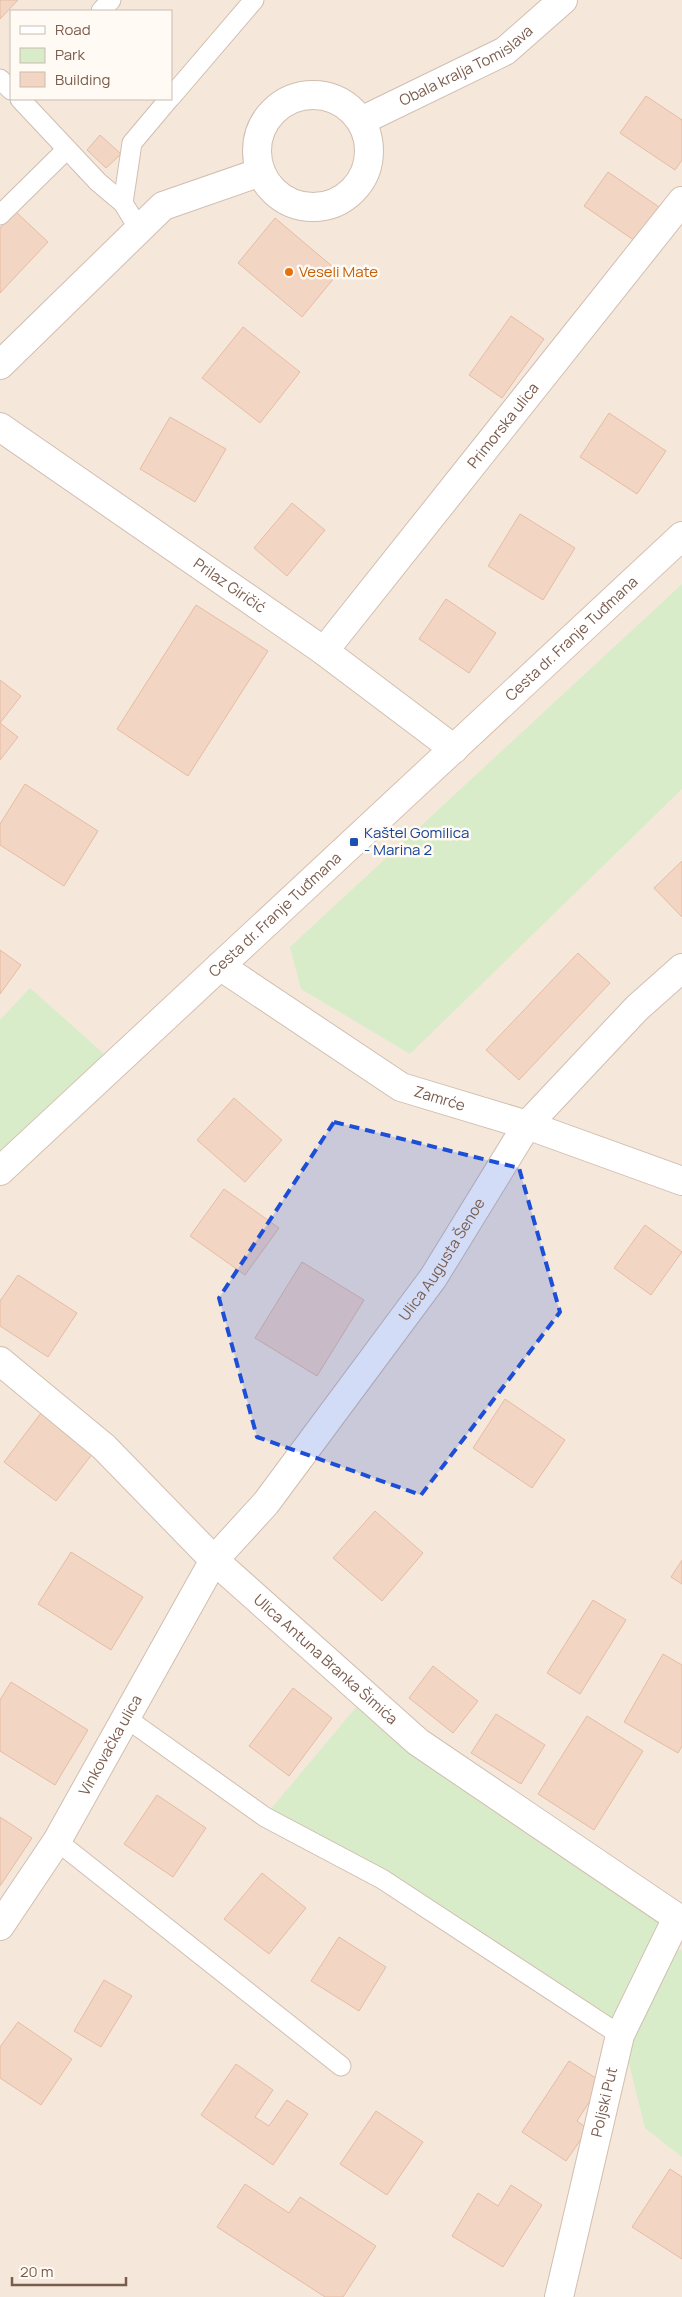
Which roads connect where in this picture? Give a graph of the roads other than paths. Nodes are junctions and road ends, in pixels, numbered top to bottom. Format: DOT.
graph roads {
  1 [pos="111,0"];
  2 [pos="254,0"];
  3 [pos="563,0"];
  4 [pos="102,10"];
  5 [pos="0,79"];
  6 [pos="10,89"];
  7 [pos="172,96"];
  8 [pos="21,100"];
  9 [pos="168,100"];
  10 [pos="361,121"];
  11 [pos="67,149"];
  12 [pos="261,172"];
  13 [pos="682,201"];
  14 [pos="123,203"];
  15 [pos="0,215"];
  16 [pos="139,229"];
  17 [pos="0,365"];
  18 [pos="0,427"];
  19 [pos="682,536"];
  20 [pos="324,651"];
  21 [pos="454,749"];
  22 [pos="220,966"];
  23 [pos="682,968"];
  24 [pos="527,1125"];
  25 [pos="0,1170"];
  26 [pos="682,1181"];
  27 [pos="0,1361"];
  28 [pos="214,1560"];
  29 [pos="126,1718"];
  30 [pos="57,1841"];
  31 [pos="680,1920"];
  32 [pos="0,1926"];
  33 [pos="620,2035"];
  34 [pos="341,2066"];
  35 [pos="559,2297"];
  1 -- 4 [label="lane"];
  2 -- 7 [label="lane"];
  3 -- 10 [label="street, Obala kralja Tomislava"];
  5 -- 6 [label="lane"];
  8 -- 11 [label="lane"];
  9 -- 14 [label="lane"];
  10 -- 12 [label="street"];
  10 -- 12 [label="street"];
  11 -- 14 [label="lane"];
  11 -- 15 [label="lane"];
  12 -- 16 [label="street"];
  13 -- 20 [label="street, Primorska ulica"];
  14 -- 16 [label="lane"];
  16 -- 17 [label="street"];
  18 -- 20 [label="street, Prilaz Giričić"];
  19 -- 21 [label="street, Cesta dr. Franje Tuđmana"];
  20 -- 21 [label="street, Prilaz Giričić"];
  21 -- 22 [label="street, Cesta dr. Franje Tuđmana"];
  22 -- 24 [label="street, Zamrće"];
  22 -- 25 [label="street, Cesta dr. Franje Tuđmana"];
  23 -- 24 [label="street, Ulica Augusta Šenoe"];
  24 -- 26 [label="street, Zamrće"];
  24 -- 28 [label="street, Ulica Augusta Šenoe"];
  27 -- 28 [label="street, Ulica Antuna Branka Šimića"];
  28 -- 29 [label="street, Vinkovačka ulica"];
  28 -- 31 [label="street, Ulica Antuna Branka Šimića"];
  29 -- 30 [label="street, Vinkovačka ulica"];
  29 -- 33 [label="lane"];
  30 -- 32 [label="street, Vinkovačka ulica"];
  30 -- 34 [label="lane"];
  31 -- 33 [label="street, Poljski Put"];
  33 -- 35 [label="street, Poljski Put"];
}
